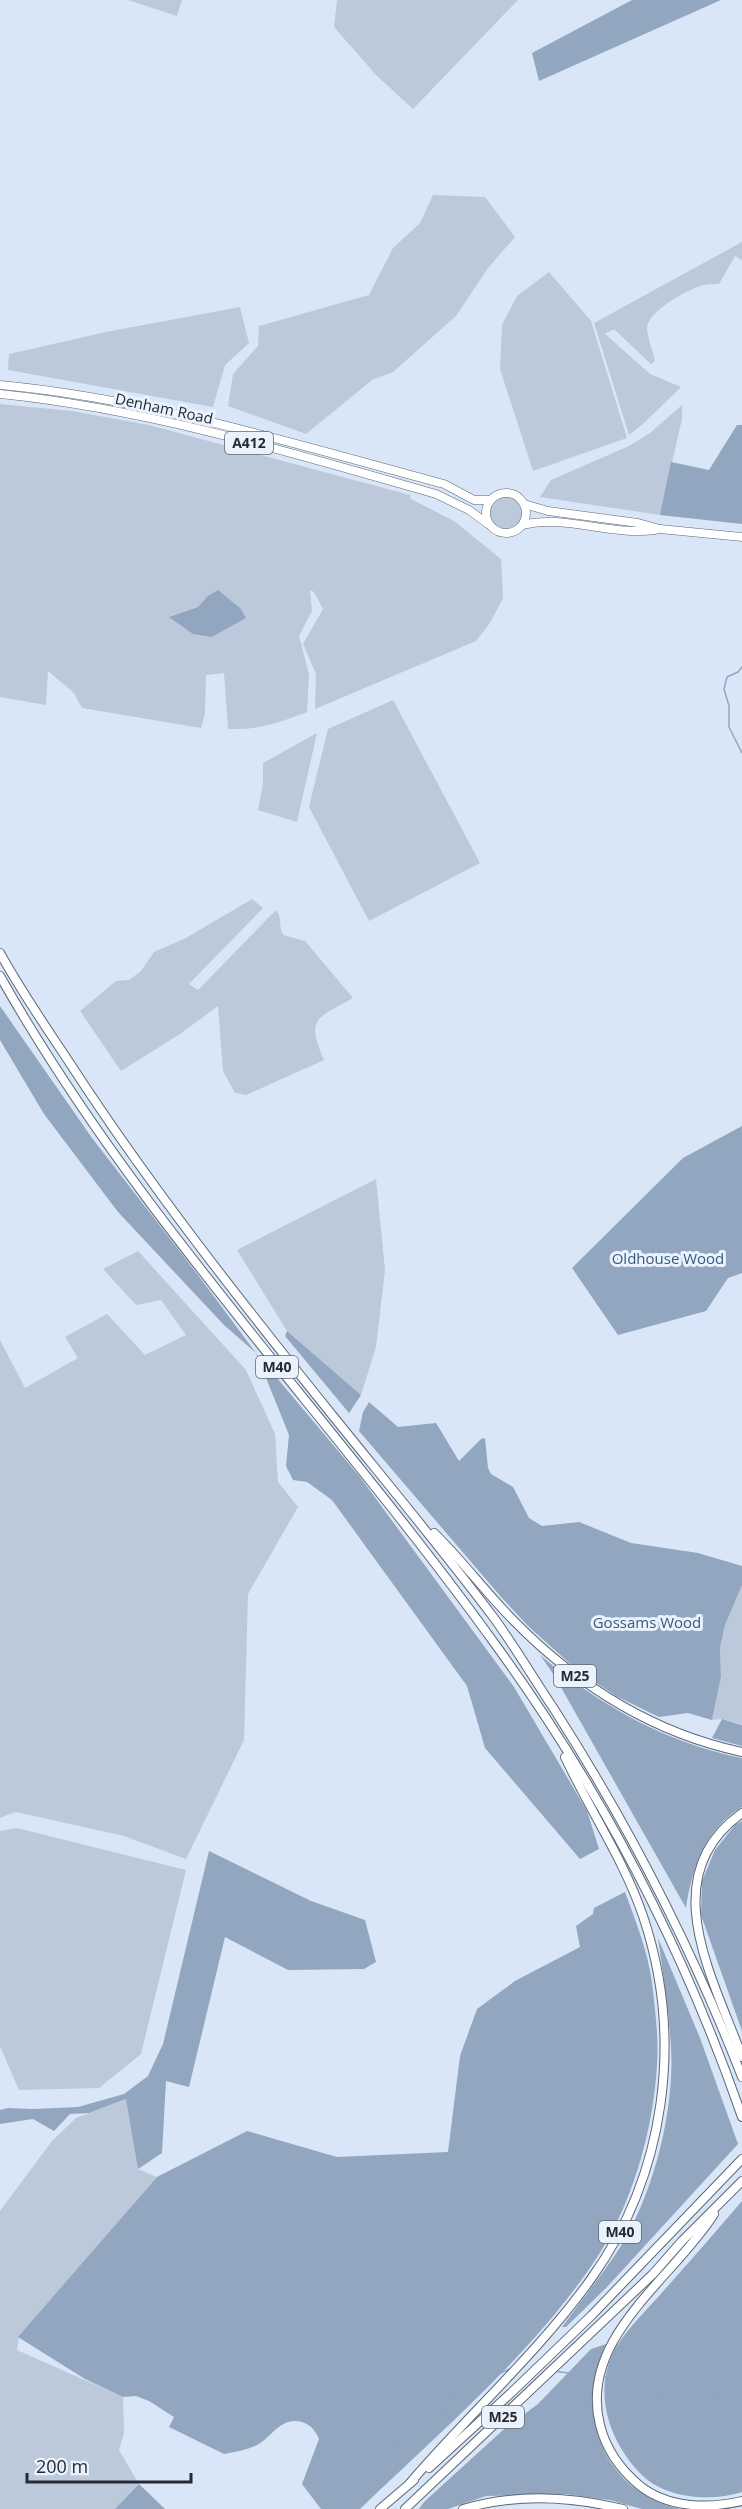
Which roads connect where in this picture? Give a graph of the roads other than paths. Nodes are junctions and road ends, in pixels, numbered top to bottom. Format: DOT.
graph roads {
  1 [pos="0,385"];
  2 [pos="0,394"];
  3 [pos="490,500"];
  4 [pos="524,504"];
  5 [pos="488,524"];
  6 [pos="522,525"];
  7 [pos="660,529"];
  8 [pos="742,537"];
  9 [pos="0,954"];
  10 [pos="0,976"];
  11 [pos="0,987"];
  12 [pos="21,1014"];
  13 [pos="415,1515"];
  14 [pos="553,1731"];
  15 [pos="742,1752"];
  16 [pos="742,1813"];
  17 [pos="742,2057"];
  18 [pos="742,2078"];
  19 [pos="741,2115"];
  20 [pos="742,2159"];
  21 [pos="742,2181"];
  22 [pos="723,2201"];
  23 [pos="410,2483"];
  24 [pos="742,2501"];
  25 [pos="381,2509"];
  26 [pos="405,2509"];
  27 [pos="463,2509"];
  28 [pos="622,2509"];
  1 -- 3 [label="main road, Denham Road / A412"];
  2 -- 5 [label="main road, Denham Road / A412"];
  3 -- 4 [label="main road"];
  3 -- 5 [label="main road"];
  4 -- 6 [label="main road"];
  4 -- 7 [label="main road"];
  5 -- 6 [label="main road"];
  6 -- 7 [label="main road"];
  7 -- 8 [label="main road"];
  9 -- 13 [label="highway, M40"];
  10 -- 12 [label="highway, M40"];
  11 -- 12 [label="highway, M40"];
  12 -- 14 [label="highway, M40"];
  13 -- 15 [label="highway, M25"];
  13 -- 18 [label="highway, M40"];
  14 -- 19 [label="highway, M40"];
  14 -- 23 [label="highway, M40"];
  16 -- 17 [label="highway"];
  20 -- 23 [label="highway, M25"];
  21 -- 22 [label="highway, M25"];
  22 -- 24 [label="highway"];
  22 -- 26 [label="highway, M25"];
  23 -- 25 [label="highway, M25"];
  27 -- 28 [label="highway"];
}
